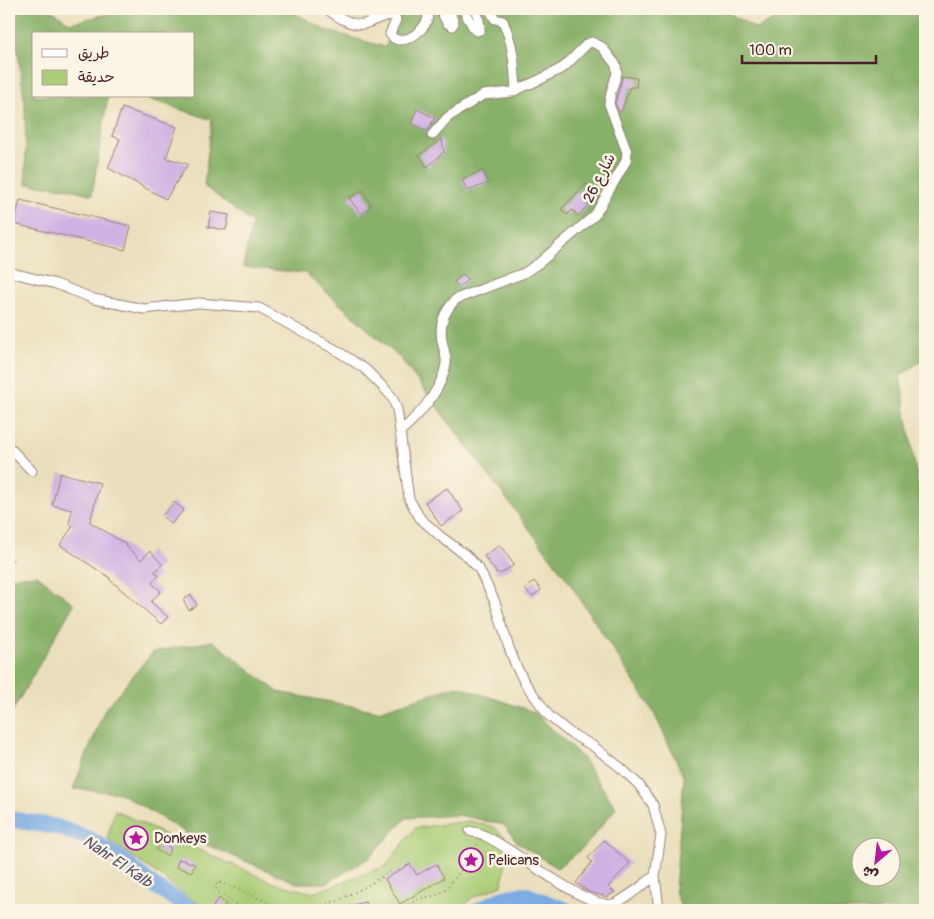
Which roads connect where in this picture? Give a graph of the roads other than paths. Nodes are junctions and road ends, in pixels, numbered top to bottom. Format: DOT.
graph roads {
  1 [pos="326,9"];
  2 [pos="428,9"];
  3 [pos="440,9"];
  4 [pos="449,9"];
  5 [pos="463,9"];
  6 [pos="476,9"];
  7 [pos="489,9"];
  8 [pos="516,90"];
  9 [pos="432,135"];
  10 [pos="9,272"];
  11 [pos="401,431"];
  12 [pos="9,447"];
  13 [pos="32,471"];
  14 [pos="470,831"];
  15 [pos="655,876"];
  16 [pos="621,906"];
  17 [pos="659,910"];
  1 -- 2 [label="street"];
  3 -- 4 [label="street"];
  5 -- 6 [label="street"];
  7 -- 8 [label="street"];
  8 -- 9 [label="street, شارع 26"];
  8 -- 11 [label="street, شارع 26"];
  10 -- 11 [label="street"];
  11 -- 15 [label="street"];
  12 -- 13 [label="street"];
  14 -- 16 [label="street"];
  15 -- 16 [label="street"];
  15 -- 17 [label="street"];
}
